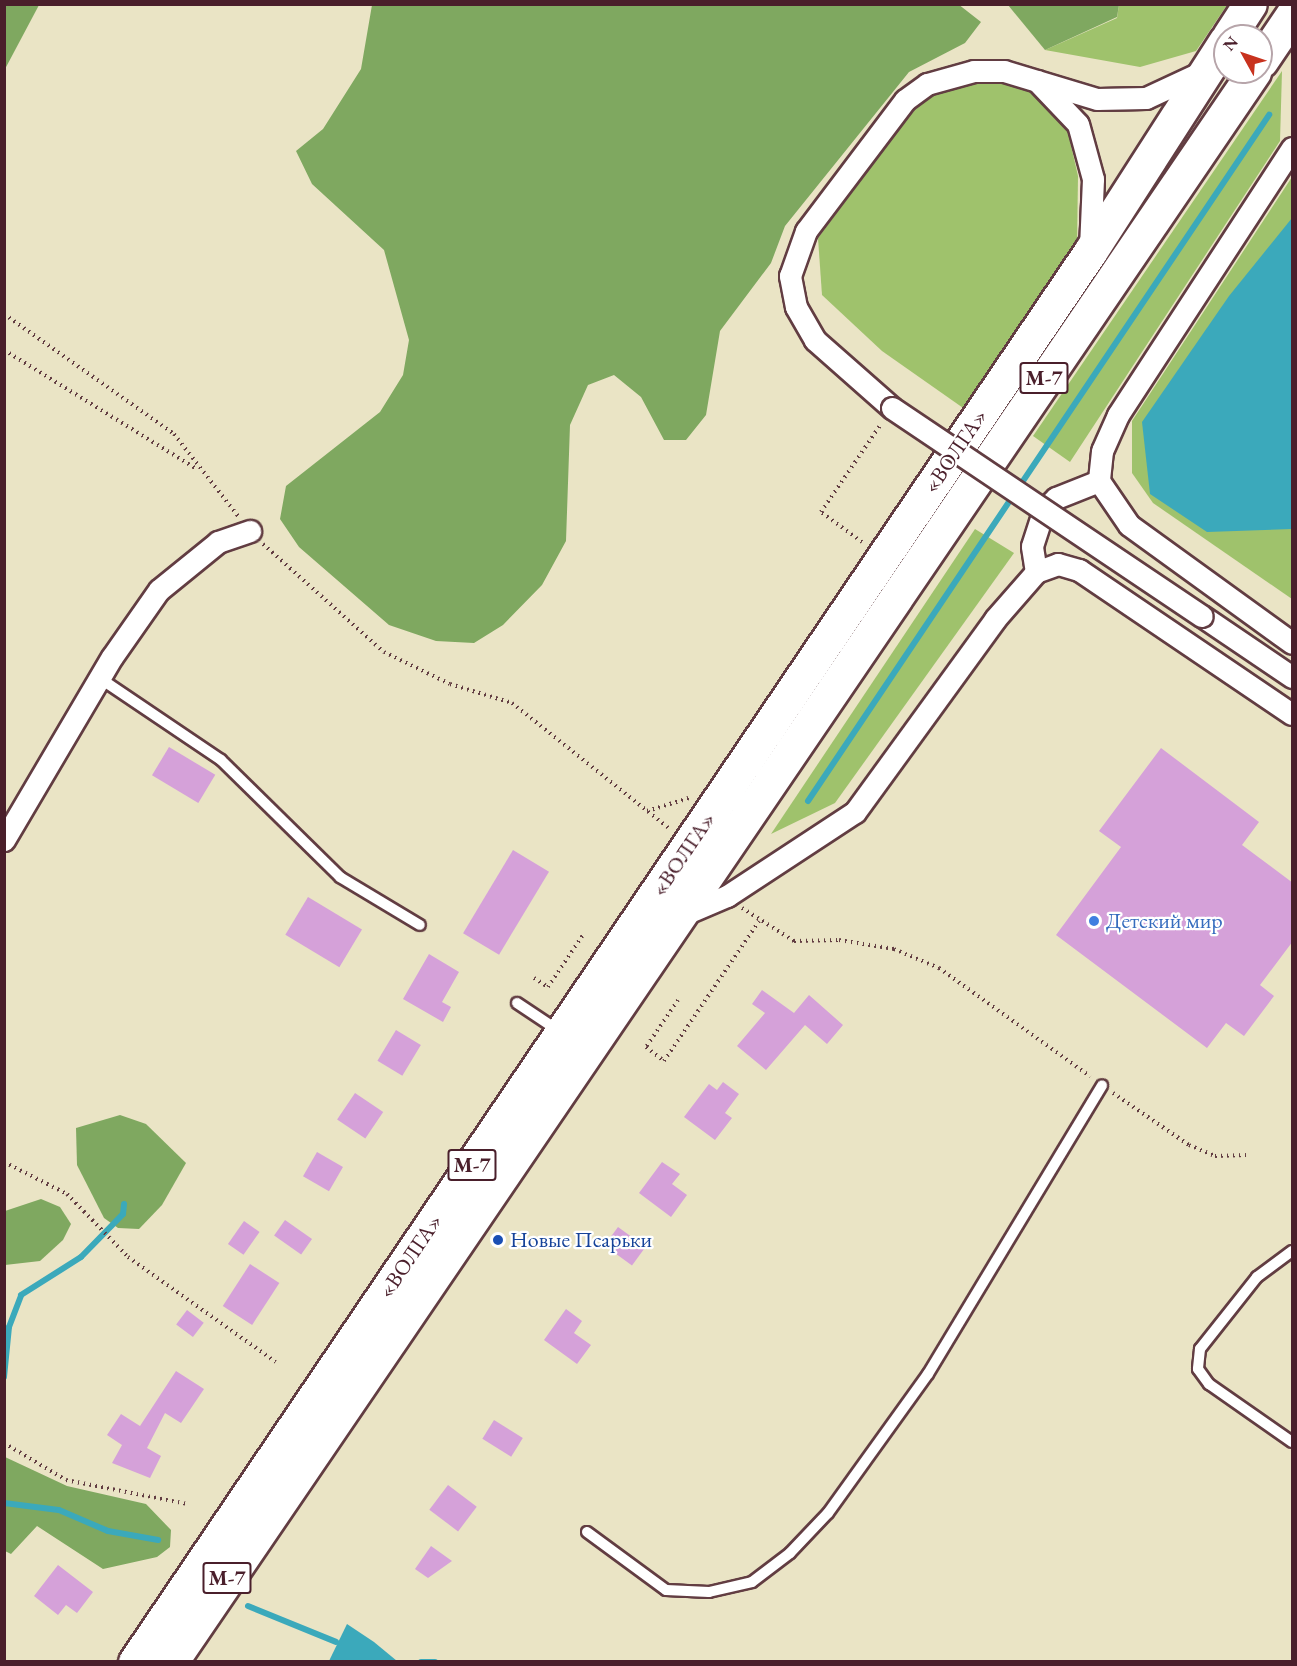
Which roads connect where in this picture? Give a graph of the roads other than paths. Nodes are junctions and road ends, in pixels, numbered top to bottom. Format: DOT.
graph roads {
  1 [pos="1250,4"];
  2 [pos="1293,15"];
  3 [pos="1237,24"];
  4 [pos="1273,44"];
  5 [pos="1213,60"];
  6 [pos="1207,69"];
  7 [pos="1034,79"];
  8 [pos="1246,84"];
  9 [pos="1293,148"];
  10 [pos="1090,252"];
  11 [pos="1098,481"];
  12 [pos="250,531"];
  13 [pos="1036,572"];
  14 [pos="1293,643"];
  15 [pos="1293,677"];
  16 [pos="100,679"];
  17 [pos="1293,714"];
  18 [pos="4,840"];
  19 [pos="673,919"];
  20 [pos="420,925"];
  21 [pos="517,1003"];
  22 [pos="562,1033"];
  23 [pos="1102,1085"];
  24 [pos="1293,1251"];
  25 [pos="1293,1442"];
  26 [pos="587,1532"];
  27 [pos="135,1662"];
  28 [pos="171,1662"];
  1 -- 3 [label="highway"];
  2 -- 4 [label="highway"];
  5 -- 6 [label="highway, «ВОЛГА» / М-7"];
  6 -- 7 [label="street"];
  6 -- 10 [label="highway, «ВОЛГА» / М-7"];
  7 -- 10 [label="street"];
  7 -- 15 [label="street, bridge"];
  8 -- 19 [label="highway, «ВОЛГА» / М-7"];
  9 -- 11 [label="street"];
  10 -- 22 [label="highway, «ВОЛГА» / М-7"];
  11 -- 13 [label="street"];
  11 -- 14 [label="street"];
  12 -- 16 [label="street"];
  13 -- 17 [label="street"];
  13 -- 19 [label="street"];
  16 -- 18 [label="street"];
  16 -- 20 [label="lane"];
  19 -- 28 [label="highway, «ВОЛГА» / М-7"];
  21 -- 22 [label="lane"];
  22 -- 27 [label="highway, «ВОЛГА» / М-7"];
  23 -- 26 [label="lane"];
  24 -- 25 [label="lane"];
}
